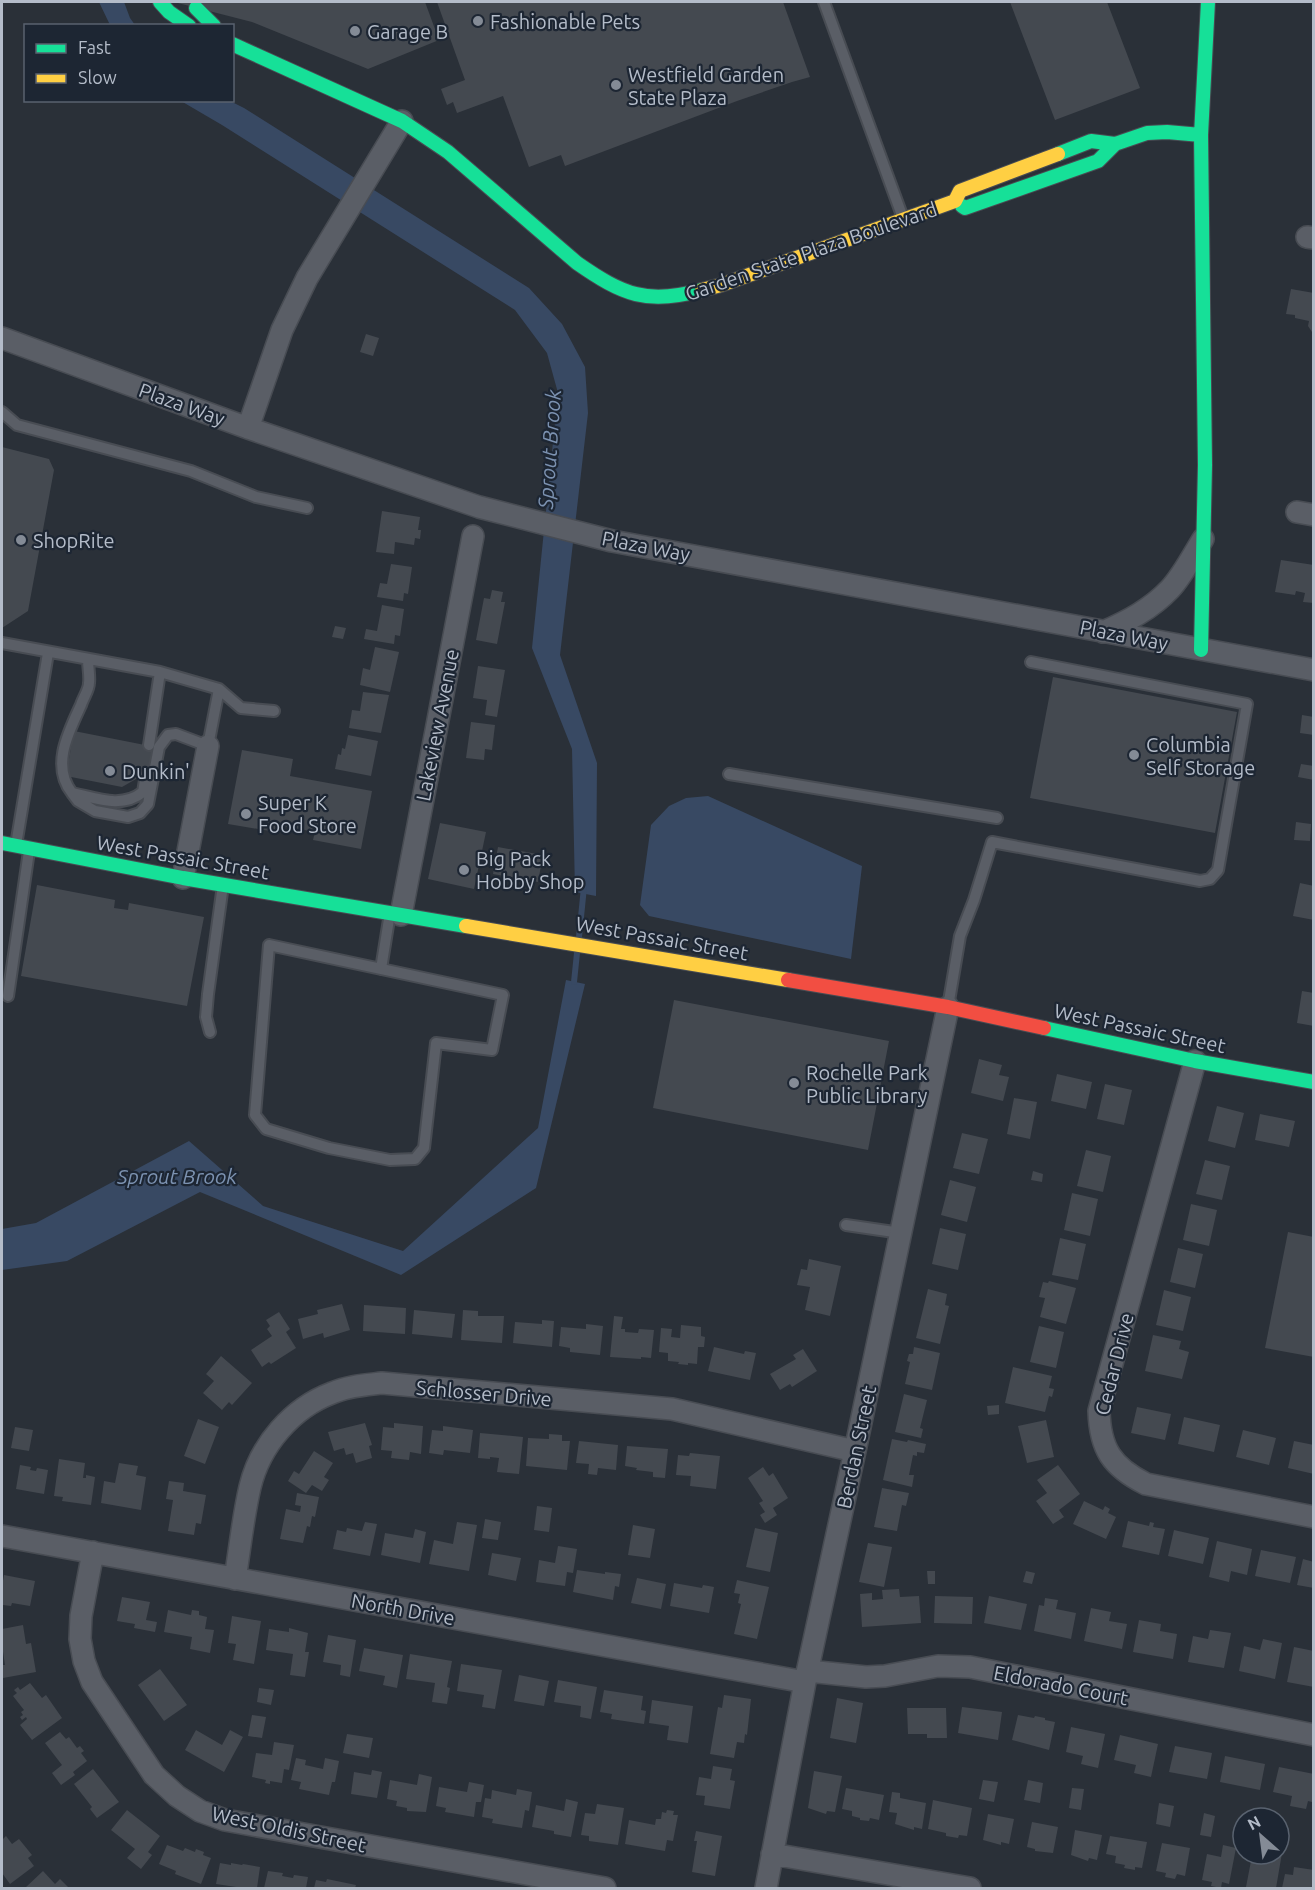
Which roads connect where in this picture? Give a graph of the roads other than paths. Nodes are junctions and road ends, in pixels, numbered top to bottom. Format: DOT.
graph roads {
  1 [pos="160,2"];
  2 [pos="824,2"];
  3 [pos="1208,2"];
  4 [pos="196,8"];
  5 [pos="186,24"];
  6 [pos="212,24"];
  7 [pos="235,44"];
  8 [pos="402,121"];
  9 [pos="1201,135"];
  10 [pos="1115,144"];
  11 [pos="955,201"];
  12 [pos="903,218"];
  13 [pos="2,338"];
  14 [pos="2,412"];
  15 [pos="248,428"];
  16 [pos="307,508"];
  17 [pos="473,536"];
  18 [pos="1203,539"];
  19 [pos="1103,632"];
  20 [pos="2,643"];
  21 [pos="1201,650"];
  22 [pos="48,653"];
  23 [pos="88,660"];
  24 [pos="1030,662"];
  25 [pos="1314,670"];
  26 [pos="160,672"];
  27 [pos="219,689"];
  28 [pos="274,711"];
  29 [pos="168,735"];
  30 [pos="208,746"];
  31 [pos="146,774"];
  32 [pos="729,774"];
  33 [pos="72,793"];
  34 [pos="997,818"];
  35 [pos="2,843"];
  36 [pos="23,847"];
  37 [pos="183,878"];
  38 [pos="224,885"];
  39 [pos="396,914"];
  40 [pos="381,969"];
  41 [pos="8,996"];
  42 [pos="948,1006"];
  43 [pos="210,1032"];
  44 [pos="1195,1061"];
  45 [pos="1314,1082"];
  46 [pos="846,1225"];
  47 [pos="901,1233"];
  48 [pos="855,1451"];
  49 [pos="1314,1517"];
  50 [pos="2,1536"];
  51 [pos="93,1552"];
  52 [pos="235,1579"];
  53 [pos="806,1676"];
  54 [pos="1314,1735"];
  55 [pos="772,1854"];
  56 [pos="605,1888"];
  57 [pos="766,1888"];
  58 [pos="970,1888"];
  1 -- 5 [label="street"];
  2 -- 12 [label="lane"];
  3 -- 9 [label="street"];
  4 -- 6 [label="street"];
  7 -- 8 [label="street, Garden State Plaza Boulevard"];
  8 -- 12 [label="street, Garden State Plaza Boulevard"];
  8 -- 15 [label="street"];
  9 -- 10 [label="street, Garden State Plaza Boulevard"];
  9 -- 18 [label="street"];
  10 -- 11 [label="street, Garden State Plaza Boulevard"];
  10 -- 11 [label="street, Garden State Plaza Boulevard"];
  11 -- 12 [label="street, Garden State Plaza Boulevard"];
  13 -- 15 [label="street, Plaza Way"];
  14 -- 16 [label="lane"];
  15 -- 19 [label="street, Plaza Way"];
  17 -- 39 [label="street, Lakeview Avenue"];
  18 -- 19 [label="street"];
  18 -- 21 [label="street"];
  19 -- 21 [label="street, Plaza Way"];
  20 -- 22 [label="lane"];
  21 -- 25 [label="street, Plaza Way"];
  22 -- 23 [label="lane"];
  22 -- 36 [label="lane"];
  23 -- 26 [label="lane"];
  23 -- 33 [label="lane"];
  24 -- 42 [label="lane"];
  26 -- 27 [label="lane"];
  26 -- 29 [label="lane"];
  27 -- 28 [label="lane"];
  27 -- 30 [label="lane"];
  29 -- 30 [label="lane"];
  29 -- 33 [label="lane"];
  30 -- 37 [label="street"];
  31 -- 33 [label="lane"];
  32 -- 34 [label="lane"];
  35 -- 36 [label="street, West Passaic Street"];
  36 -- 37 [label="street, West Passaic Street"];
  36 -- 41 [label="lane"];
  37 -- 38 [label="street, West Passaic Street"];
  38 -- 39 [label="street, West Passaic Street"];
  38 -- 43 [label="lane"];
  39 -- 40 [label="lane"];
  39 -- 42 [label="street, West Passaic Street"];
  40 -- 40 [label="lane"];
  42 -- 44 [label="street, West Passaic Street"];
  42 -- 47 [label="street, Berdan Street"];
  44 -- 45 [label="street, West Passaic Street"];
  44 -- 49 [label="street, Cedar Drive"];
  46 -- 47 [label="lane"];
  47 -- 48 [label="street, Berdan Street"];
  48 -- 52 [label="street, Schlosser Drive"];
  48 -- 53 [label="street, Berdan Street"];
  50 -- 51 [label="street, North Drive"];
  51 -- 52 [label="street, North Drive"];
  51 -- 56 [label="street, West Oldis Street"];
  52 -- 53 [label="street, North Drive"];
  53 -- 54 [label="street, Eldorado Court"];
  53 -- 55 [label="street, Berdan Street"];
  55 -- 57 [label="street, Berdan Street"];
  55 -- 58 [label="street"];
}
